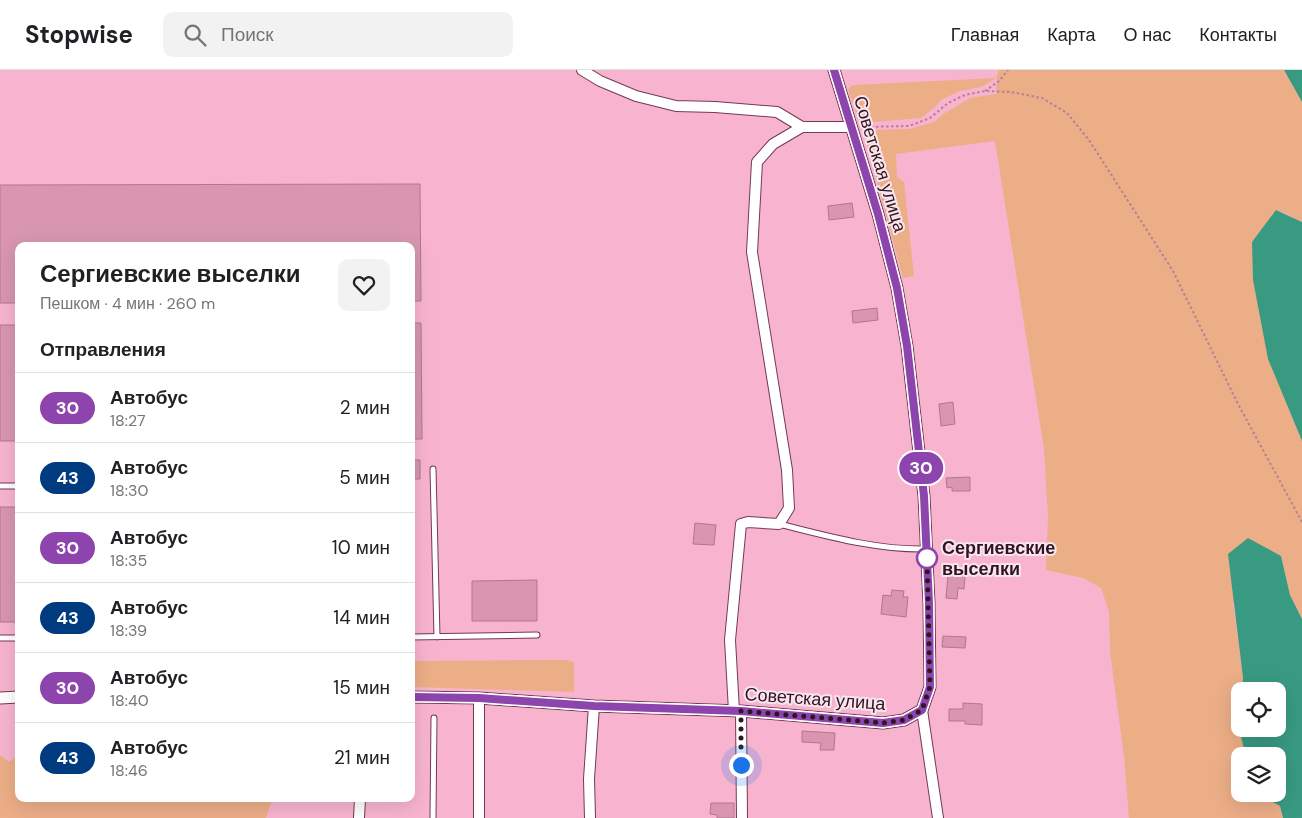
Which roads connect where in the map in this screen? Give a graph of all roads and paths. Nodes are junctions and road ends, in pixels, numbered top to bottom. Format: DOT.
graph roads {
  1 [pos="582,70"];
  2 [pos="834,70"];
  3 [pos="1008,70"];
  4 [pos="985,91"];
  5 [pos="802,127"];
  6 [pos="851,127"];
  7 [pos="433,469"];
  8 [pos="0,486"];
  9 [pos="15,486"];
  10 [pos="1302,522"];
  11 [pos="779,524"];
  12 [pos="926,549"];
  13 [pos="537,635"];
  14 [pos="415,637"];
  15 [pos="438,637"];
  16 [pos="0,638"];
  17 [pos="15,638"];
  18 [pos="415,698"];
  19 [pos="479,698"];
  20 [pos="594,706"];
  21 [pos="922,710"];
  22 [pos="738,711"];
  23 [pos="434,718"];
  24 [pos="360,802"];
  25 [pos="359,818"];
  26 [pos="433,818"];
  27 [pos="479,818"];
  28 [pos="590,818"];
  29 [pos="742,818"];
  30 [pos="938,818"];
  1 -- 5 [label="street"];
  2 -- 6 [label="street, Советская улица"];
  3 -- 4 [label="path"];
  4 -- 6 [label="path"];
  4 -- 10 [label="path"];
  5 -- 6 [label="street"];
  5 -- 11 [label="street"];
  6 -- 12 [label="street, Советская улица"];
  7 -- 15 [label="lane"];
  8 -- 9 [label="lane"];
  11 -- 12 [label="lane"];
  11 -- 22 [label="street"];
  12 -- 21 [label="street, Советская улица"];
  13 -- 15 [label="lane"];
  14 -- 15 [label="lane"];
  16 -- 17 [label="lane"];
  18 -- 19 [label="street, Советская улица"];
  19 -- 20 [label="street, Советская улица"];
  19 -- 27 [label="street"];
  20 -- 22 [label="street, Советская улица"];
  20 -- 28 [label="street"];
  21 -- 22 [label="street, Советская улица"];
  21 -- 30 [label="street"];
  22 -- 29 [label="street"];
  23 -- 26 [label="lane"];
  24 -- 25 [label="street"];
}
